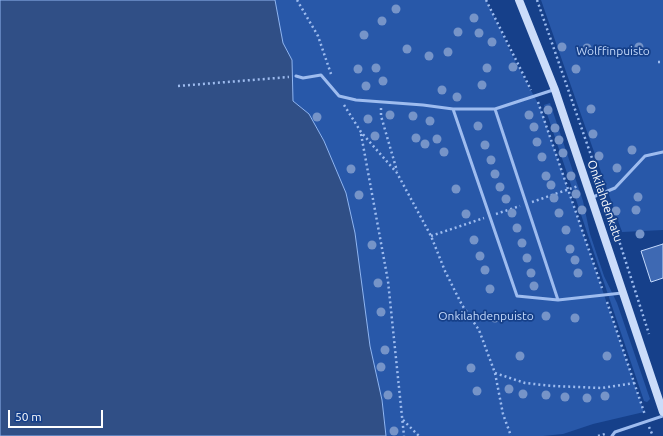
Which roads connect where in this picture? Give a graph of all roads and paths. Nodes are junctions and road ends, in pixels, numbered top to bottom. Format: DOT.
graph roads {
  1 [pos="297,0"];
  2 [pos="486,0"];
  3 [pos="519,0"];
  4 [pos="658,62"];
  5 [pos="663,62"];
  6 [pos="296,76"];
  7 [pos="178,86"];
  8 [pos="555,90"];
  9 [pos="339,96"];
  10 [pos="535,97"];
  11 [pos="380,101"];
  12 [pos="495,108"];
  13 [pos="453,109"];
  14 [pos="361,132"];
  15 [pos="663,152"];
  16 [pos="397,173"];
  17 [pos="586,183"];
  18 [pos="569,189"];
  19 [pos="591,198"];
  20 [pos="526,204"];
  21 [pos="489,216"];
  22 [pos="431,236"];
  23 [pos="623,292"];
  24 [pos="605,296"];
  25 [pos="558,300"];
  26 [pos="495,373"];
  27 [pos="635,383"];
  28 [pos="663,412"];
  29 [pos="663,416"];
  30 [pos="403,420"];
  31 [pos="647,420"];
  32 [pos="404,436"];
  33 [pos="419,436"];
  34 [pos="511,436"];
  35 [pos="612,436"];
  36 [pos="652,436"];
  1 -- 9 [label="path"];
  2 -- 10 [label="path"];
  3 -- 8 [label="main road, Onkilahdenkatu"];
  4 -- 5 [label="path"];
  6 -- 7 [label="path"];
  6 -- 9 [label="lane"];
  8 -- 10 [label="lane"];
  8 -- 17 [label="main road, Onkilahdenkatu"];
  9 -- 11 [label="lane"];
  9 -- 14 [label="path"];
  10 -- 12 [label="lane"];
  10 -- 18 [label="path"];
  11 -- 13 [label="lane"];
  11 -- 16 [label="path"];
  12 -- 13 [label="lane"];
  12 -- 20 [label="lane"];
  13 -- 21 [label="lane"];
  14 -- 16 [label="path"];
  14 -- 30 [label="path"];
  15 -- 19 [label="lane"];
  16 -- 22 [label="path"];
  17 -- 18 [label="path"];
  17 -- 19 [label="main road, Onkilahdenkatu"];
  18 -- 20 [label="path"];
  18 -- 24 [label="path"];
  19 -- 23 [label="main road, Onkilahdenkatu"];
  20 -- 21 [label="path"];
  20 -- 25 [label="lane"];
  21 -- 22 [label="path"];
  21 -- 25 [label="lane"];
  22 -- 26 [label="path"];
  23 -- 24 [label="lane"];
  23 -- 28 [label="main road, Onkilahdenkatu"];
  24 -- 25 [label="lane"];
  24 -- 27 [label="path"];
  26 -- 27 [label="path"];
  26 -- 34 [label="path"];
  27 -- 31 [label="path"];
  29 -- 31 [label="lane"];
  30 -- 32 [label="path"];
  30 -- 33 [label="path"];
  31 -- 35 [label="lane"];
  31 -- 36 [label="path"];
}
